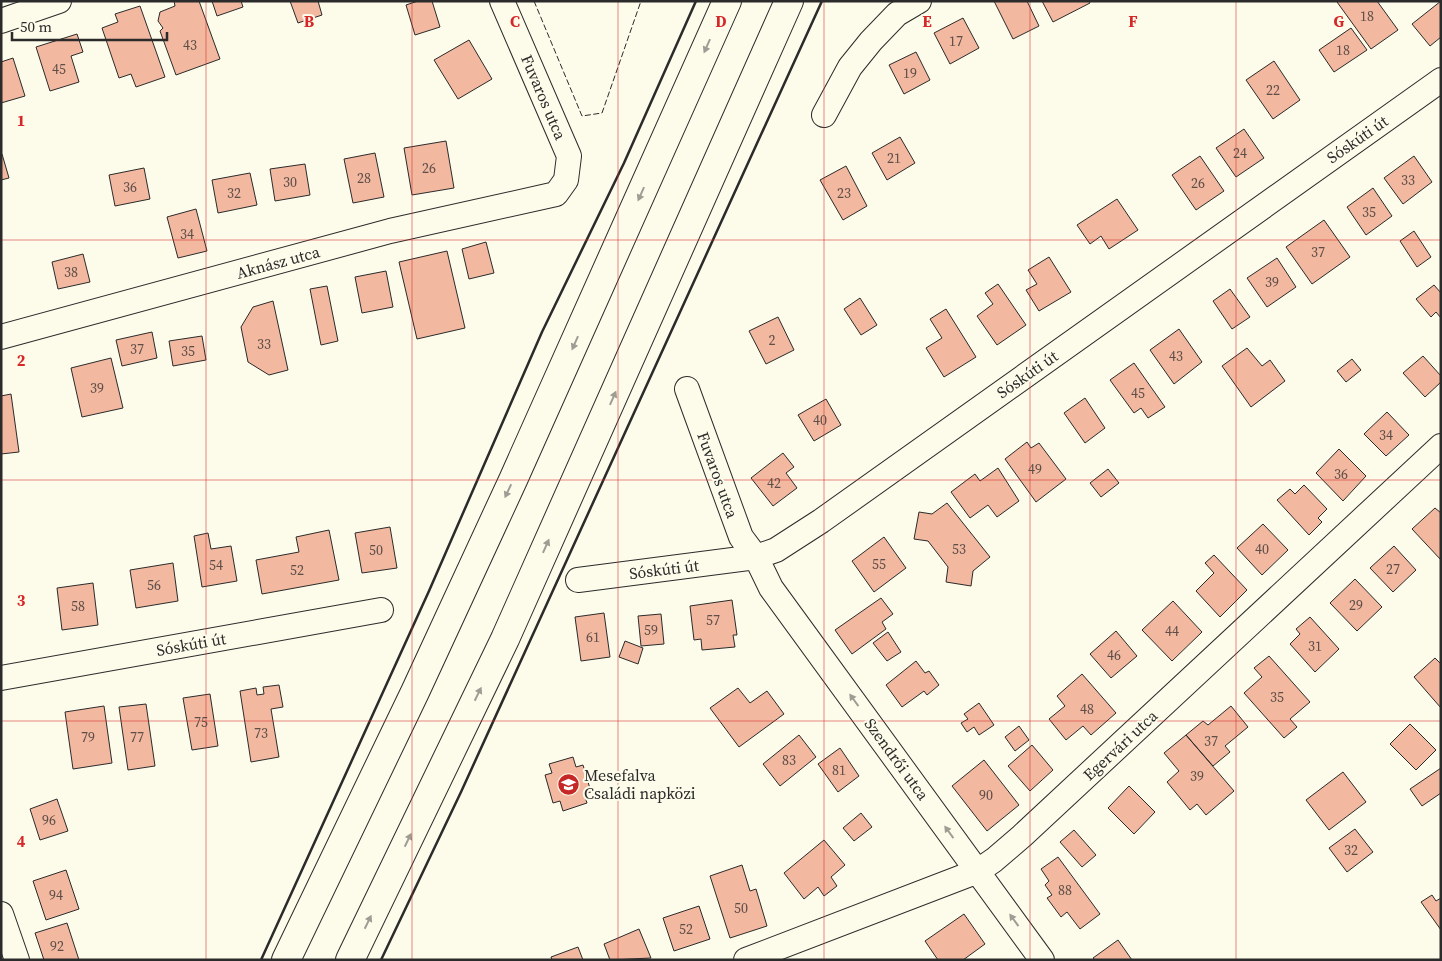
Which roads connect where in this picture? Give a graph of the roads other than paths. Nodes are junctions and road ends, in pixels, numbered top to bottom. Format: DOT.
graph roads {
  1 [pos="59,1"];
  2 [pos="502,1"];
  3 [pos="727,1"];
  4 [pos="789,1"];
  5 [pos="919,1"];
  6 [pos="1,21"];
  7 [pos="1441,80"];
  8 [pos="824,115"];
  9 [pos="556,194"];
  10 [pos="1,338"];
  11 [pos="687,389"];
  12 [pos="1441,446"];
  13 [pos="756,556"];
  14 [pos="578,580"];
  15 [pos="381,610"];
  16 [pos="1,678"];
  17 [pos="978,871"];
  18 [pos="1,914"];
  19 [pos="17,960"];
  20 [pos="286,960"];
  21 [pos="350,960"];
  22 [pos="746,960"];
  23 [pos="1042,960"];
  1 -- 6 [label="street"];
  2 -- 9 [label="street, Fuvaros utca"];
  3 -- 20 [label="highway, one-way"];
  21 -- 4 [label="highway, one-way"];
  5 -- 8 [label="street"];
  7 -- 13 [label="street, Sóskúti út"];
  9 -- 10 [label="street, Aknász utca"];
  11 -- 13 [label="street, Fuvaros utca"];
  12 -- 17 [label="street, Egervári utca"];
  13 -- 14 [label="street, Sóskúti út"];
  17 -- 13 [label="street, Szendrői utca, one-way"];
  15 -- 16 [label="street, Sóskúti út"];
  17 -- 22 [label="street, Egervári utca"];
  23 -- 17 [label="street, Szendrői utca, one-way"];
  18 -- 19 [label="street"];
}
